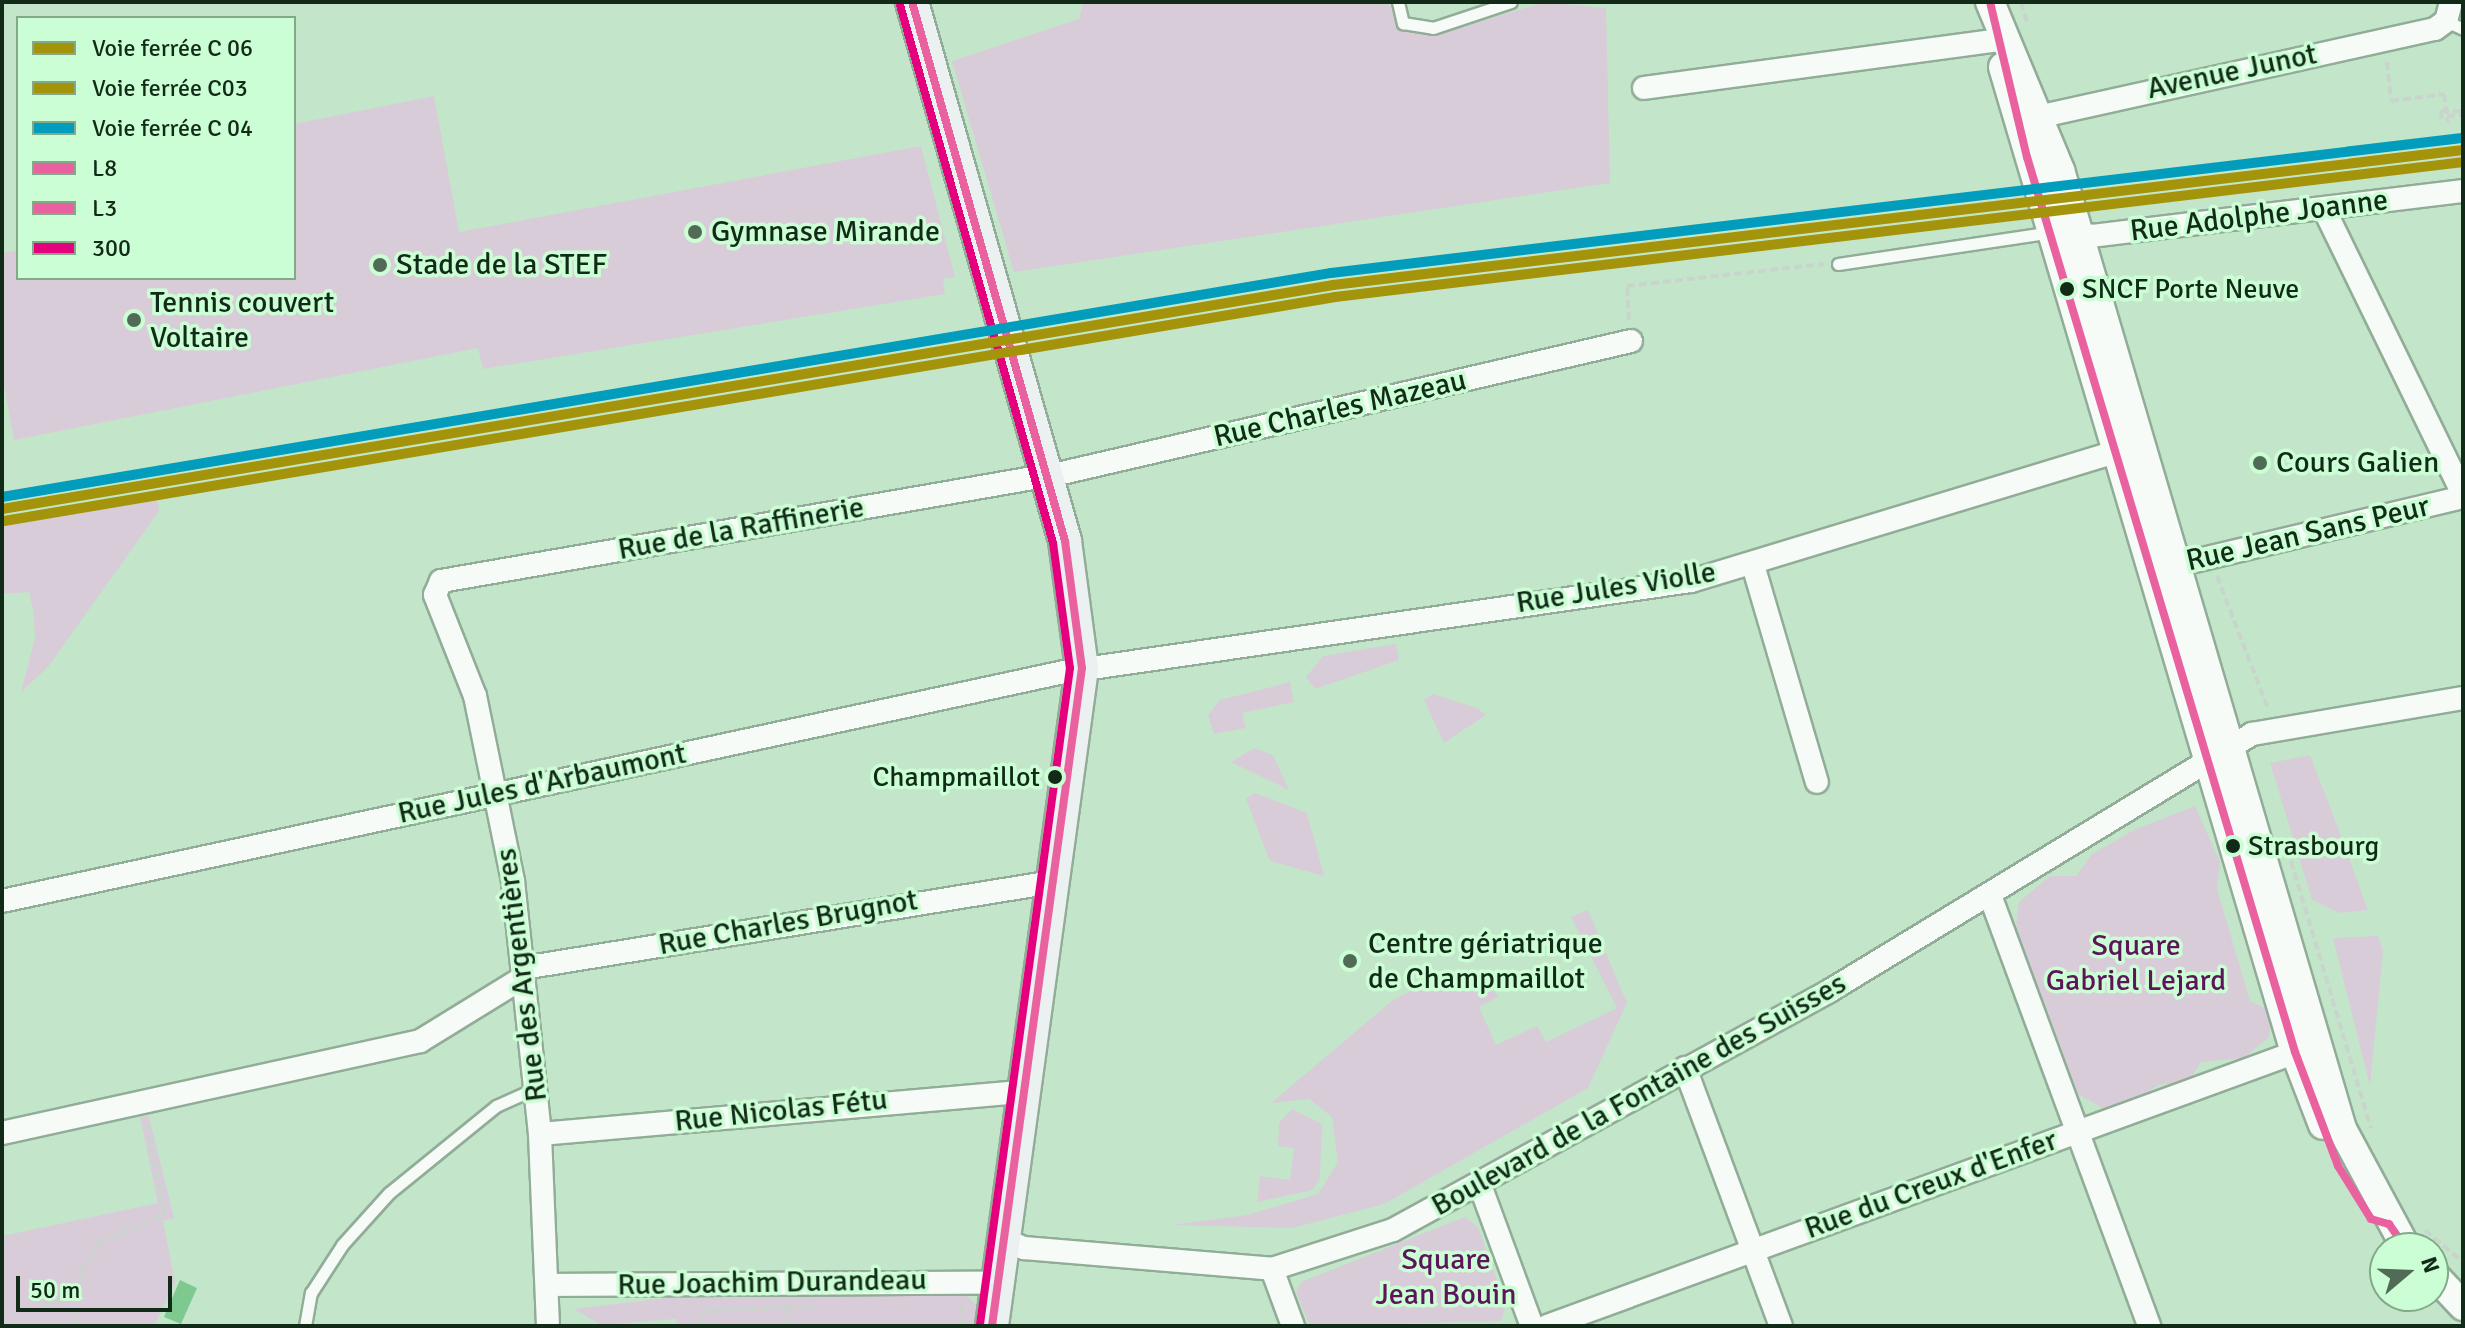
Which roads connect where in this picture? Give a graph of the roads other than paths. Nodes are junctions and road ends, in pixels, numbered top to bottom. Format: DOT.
graph roads {
  1 [pos="912,2"];
  2 [pos="1398,2"];
  3 [pos="1511,2"];
  4 [pos="1990,2"];
  5 [pos="2454,18"];
  6 [pos="2001,40"];
  7 [pos="1644,88"];
  8 [pos="2029,119"];
  9 [pos="2463,191"];
  10 [pos="2324,209"];
  11 [pos="2062,242"];
  12 [pos="1838,264"];
  13 [pos="1631,341"];
  14 [pos="2126,448"];
  15 [pos="1048,476"];
  16 [pos="2463,496"];
  17 [pos="1753,565"];
  18 [pos="2162,569"];
  19 [pos="438,587"];
  20 [pos="1082,668"];
  21 [pos="2463,698"];
  22 [pos="2219,758"];
  23 [pos="1817,782"];
  24 [pos="497,793"];
  25 [pos="1053,882"];
  26 [pos="1991,898"];
  27 [pos="2,901"];
  28 [pos="524,972"];
  29 [pos="2305,1048"];
  30 [pos="1685,1068"];
  31 [pos="536,1088"];
  32 [pos="1023,1092"];
  33 [pos="2077,1132"];
  34 [pos="2,1133"];
  35 [pos="540,1134"];
  36 [pos="1480,1185"];
  37 [pos="2395,1232"];
  38 [pos="1000,1238"];
  39 [pos="1753,1251"];
  40 [pos="1272,1269"];
  41 [pos="994,1283"];
  42 [pos="549,1285"];
  43 [pos="305,1326"];
  44 [pos="548,1326"];
  45 [pos="992,1326"];
  46 [pos="1293,1326"];
  47 [pos="1532,1326"];
  48 [pos="1547,1326"];
  49 [pos="1781,1326"];
  50 [pos="2149,1326"];
  1 -- 15 [label="main road"];
  2 -- 3 [label="lane"];
  4 -- 6 [label="street"];
  5 -- 8 [label="street, Avenue Junot"];
  6 -- 7 [label="street"];
  6 -- 8 [label="street"];
  8 -- 11 [label="street"];
  9 -- 10 [label="street, Rue Adolphe Joanne"];
  10 -- 11 [label="street, Rue Adolphe Joanne"];
  10 -- 16 [label="street"];
  11 -- 12 [label="lane"];
  11 -- 14 [label="street"];
  13 -- 15 [label="street, Rue Charles Mazeau"];
  14 -- 17 [label="street, Rue Jules Violle"];
  14 -- 18 [label="street"];
  15 -- 19 [label="street, Rue de la Raffinerie"];
  15 -- 20 [label="main road"];
  16 -- 18 [label="street, Rue Jean Sans Peur"];
  17 -- 20 [label="street, Rue Jules Violle"];
  17 -- 23 [label="street"];
  18 -- 22 [label="street"];
  19 -- 24 [label="street, Rue des Argentières"];
  20 -- 24 [label="street, Rue Jules d'Arbaumont"];
  20 -- 25 [label="main road"];
  21 -- 22 [label="street, Boulevard de la Fontaine des Suisses"];
  22 -- 26 [label="street, Boulevard de la Fontaine des Suisses"];
  22 -- 29 [label="street"];
  24 -- 27 [label="street, Rue Jules d'Arbaumont"];
  24 -- 28 [label="street, Rue des Argentières"];
  25 -- 28 [label="street, Rue Charles Brugnot"];
  25 -- 32 [label="main road"];
  26 -- 30 [label="street, Boulevard de la Fontaine des Suisses"];
  26 -- 33 [label="street"];
  28 -- 31 [label="street, Rue des Argentières"];
  28 -- 34 [label="street"];
  29 -- 33 [label="street, Rue du Creux d'Enfer"];
  29 -- 37 [label="street"];
  30 -- 36 [label="street, Boulevard de la Fontaine des Suisses"];
  30 -- 39 [label="street"];
  31 -- 35 [label="street, Rue des Argentières"];
  31 -- 43 [label="lane"];
  32 -- 35 [label="street, Rue Nicolas Fétu"];
  32 -- 38 [label="main road"];
  33 -- 39 [label="street, Rue du Creux d'Enfer"];
  33 -- 50 [label="street"];
  35 -- 42 [label="street, Rue des Argentières"];
  36 -- 40 [label="street, Boulevard de la Fontaine des Suisses"];
  36 -- 47 [label="street"];
  38 -- 40 [label="street, Boulevard de la Fontaine des Suisses"];
  38 -- 41 [label="main road"];
  39 -- 48 [label="street, Rue du Creux d'Enfer"];
  39 -- 49 [label="street"];
  40 -- 46 [label="street"];
  41 -- 42 [label="street, Rue Joachim Durandeau"];
  41 -- 45 [label="main road"];
  42 -- 44 [label="street, Rue des Argentières"];
}
